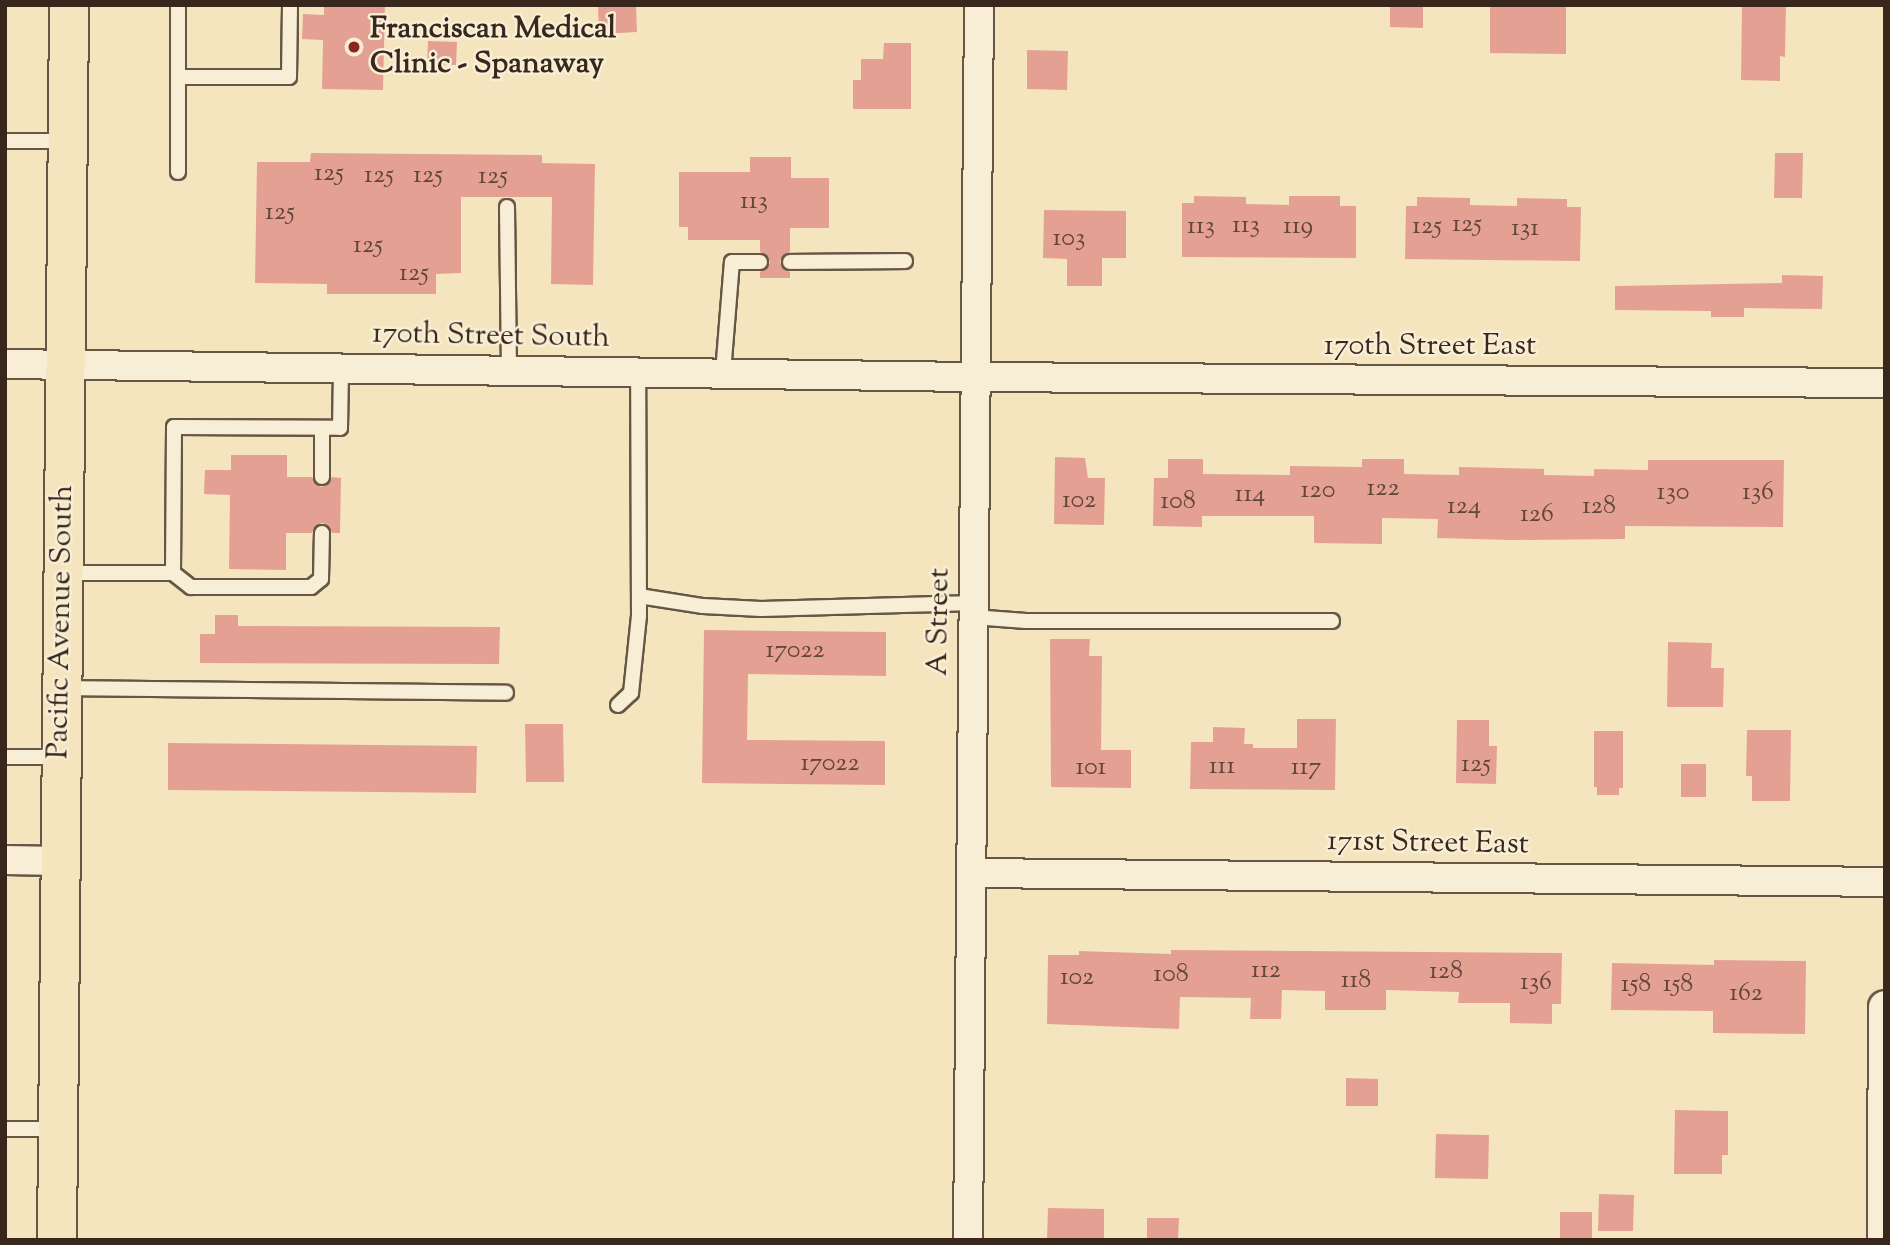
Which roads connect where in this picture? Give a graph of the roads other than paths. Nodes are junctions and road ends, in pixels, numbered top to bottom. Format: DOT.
graph roads {
  1 [pos="69,5"];
  2 [pos="178,5"];
  3 [pos="290,5"];
  4 [pos="979,5"];
  5 [pos="178,77"];
  6 [pos="5,141"];
  7 [pos="67,141"];
  8 [pos="178,172"];
  9 [pos="507,207"];
  10 [pos="905,261"];
  11 [pos="760,262"];
  12 [pos="790,262"];
  13 [pos="5,364"];
  14 [pos="65,364"];
  15 [pos="341,368"];
  16 [pos="509,371"];
  17 [pos="638,373"];
  18 [pos="723,373"];
  19 [pos="976,377"];
  20 [pos="1885,383"];
  21 [pos="322,428"];
  22 [pos="322,477"];
  23 [pos="322,533"];
  24 [pos="63,572"];
  25 [pos="173,573"];
  26 [pos="639,596"];
  27 [pos="974,610"];
  28 [pos="1332,621"];
  29 [pos="62,688"];
  30 [pos="506,693"];
  31 [pos="618,705"];
  32 [pos="5,757"];
  33 [pos="61,757"];
  34 [pos="5,860"];
  35 [pos="60,861"];
  36 [pos="971,873"];
  37 [pos="1885,882"];
  38 [pos="1885,1007"];
  39 [pos="5,1129"];
  40 [pos="58,1129"];
  41 [pos="57,1240"];
  42 [pos="968,1240"];
  43 [pos="1884,1240"];
  1 -- 7 [label="main road, Pacific Avenue South"];
  2 -- 5 [label="lane"];
  3 -- 5 [label="lane"];
  4 -- 19 [label="street, A Street"];
  5 -- 8 [label="lane"];
  6 -- 7 [label="lane"];
  7 -- 14 [label="main road, Pacific Avenue South"];
  9 -- 16 [label="lane"];
  10 -- 12 [label="lane"];
  11 -- 18 [label="lane"];
  13 -- 14 [label="street, 170th Street South"];
  14 -- 15 [label="street, 170th Street South"];
  14 -- 24 [label="main road, Pacific Avenue South"];
  15 -- 16 [label="street, 170th Street South"];
  15 -- 21 [label="lane"];
  16 -- 17 [label="street, 170th Street South"];
  17 -- 18 [label="street, 170th Street South"];
  17 -- 26 [label="lane"];
  18 -- 19 [label="street, 170th Street South"];
  19 -- 20 [label="street, 170th Street East"];
  19 -- 27 [label="street, A Street"];
  21 -- 22 [label="lane"];
  21 -- 25 [label="lane"];
  23 -- 25 [label="lane"];
  24 -- 25 [label="lane"];
  24 -- 29 [label="main road, Pacific Avenue South"];
  26 -- 27 [label="lane"];
  26 -- 31 [label="lane"];
  27 -- 28 [label="lane"];
  27 -- 36 [label="street, A Street"];
  29 -- 30 [label="lane"];
  29 -- 33 [label="main road, Pacific Avenue South"];
  32 -- 33 [label="lane"];
  33 -- 35 [label="main road, Pacific Avenue South"];
  34 -- 35 [label="street"];
  35 -- 40 [label="main road, Pacific Avenue South"];
  36 -- 37 [label="street, 171st Street East"];
  36 -- 42 [label="street, A Street"];
  38 -- 43 [label="street"];
  39 -- 40 [label="lane"];
  40 -- 41 [label="main road, Pacific Avenue South"];
}
